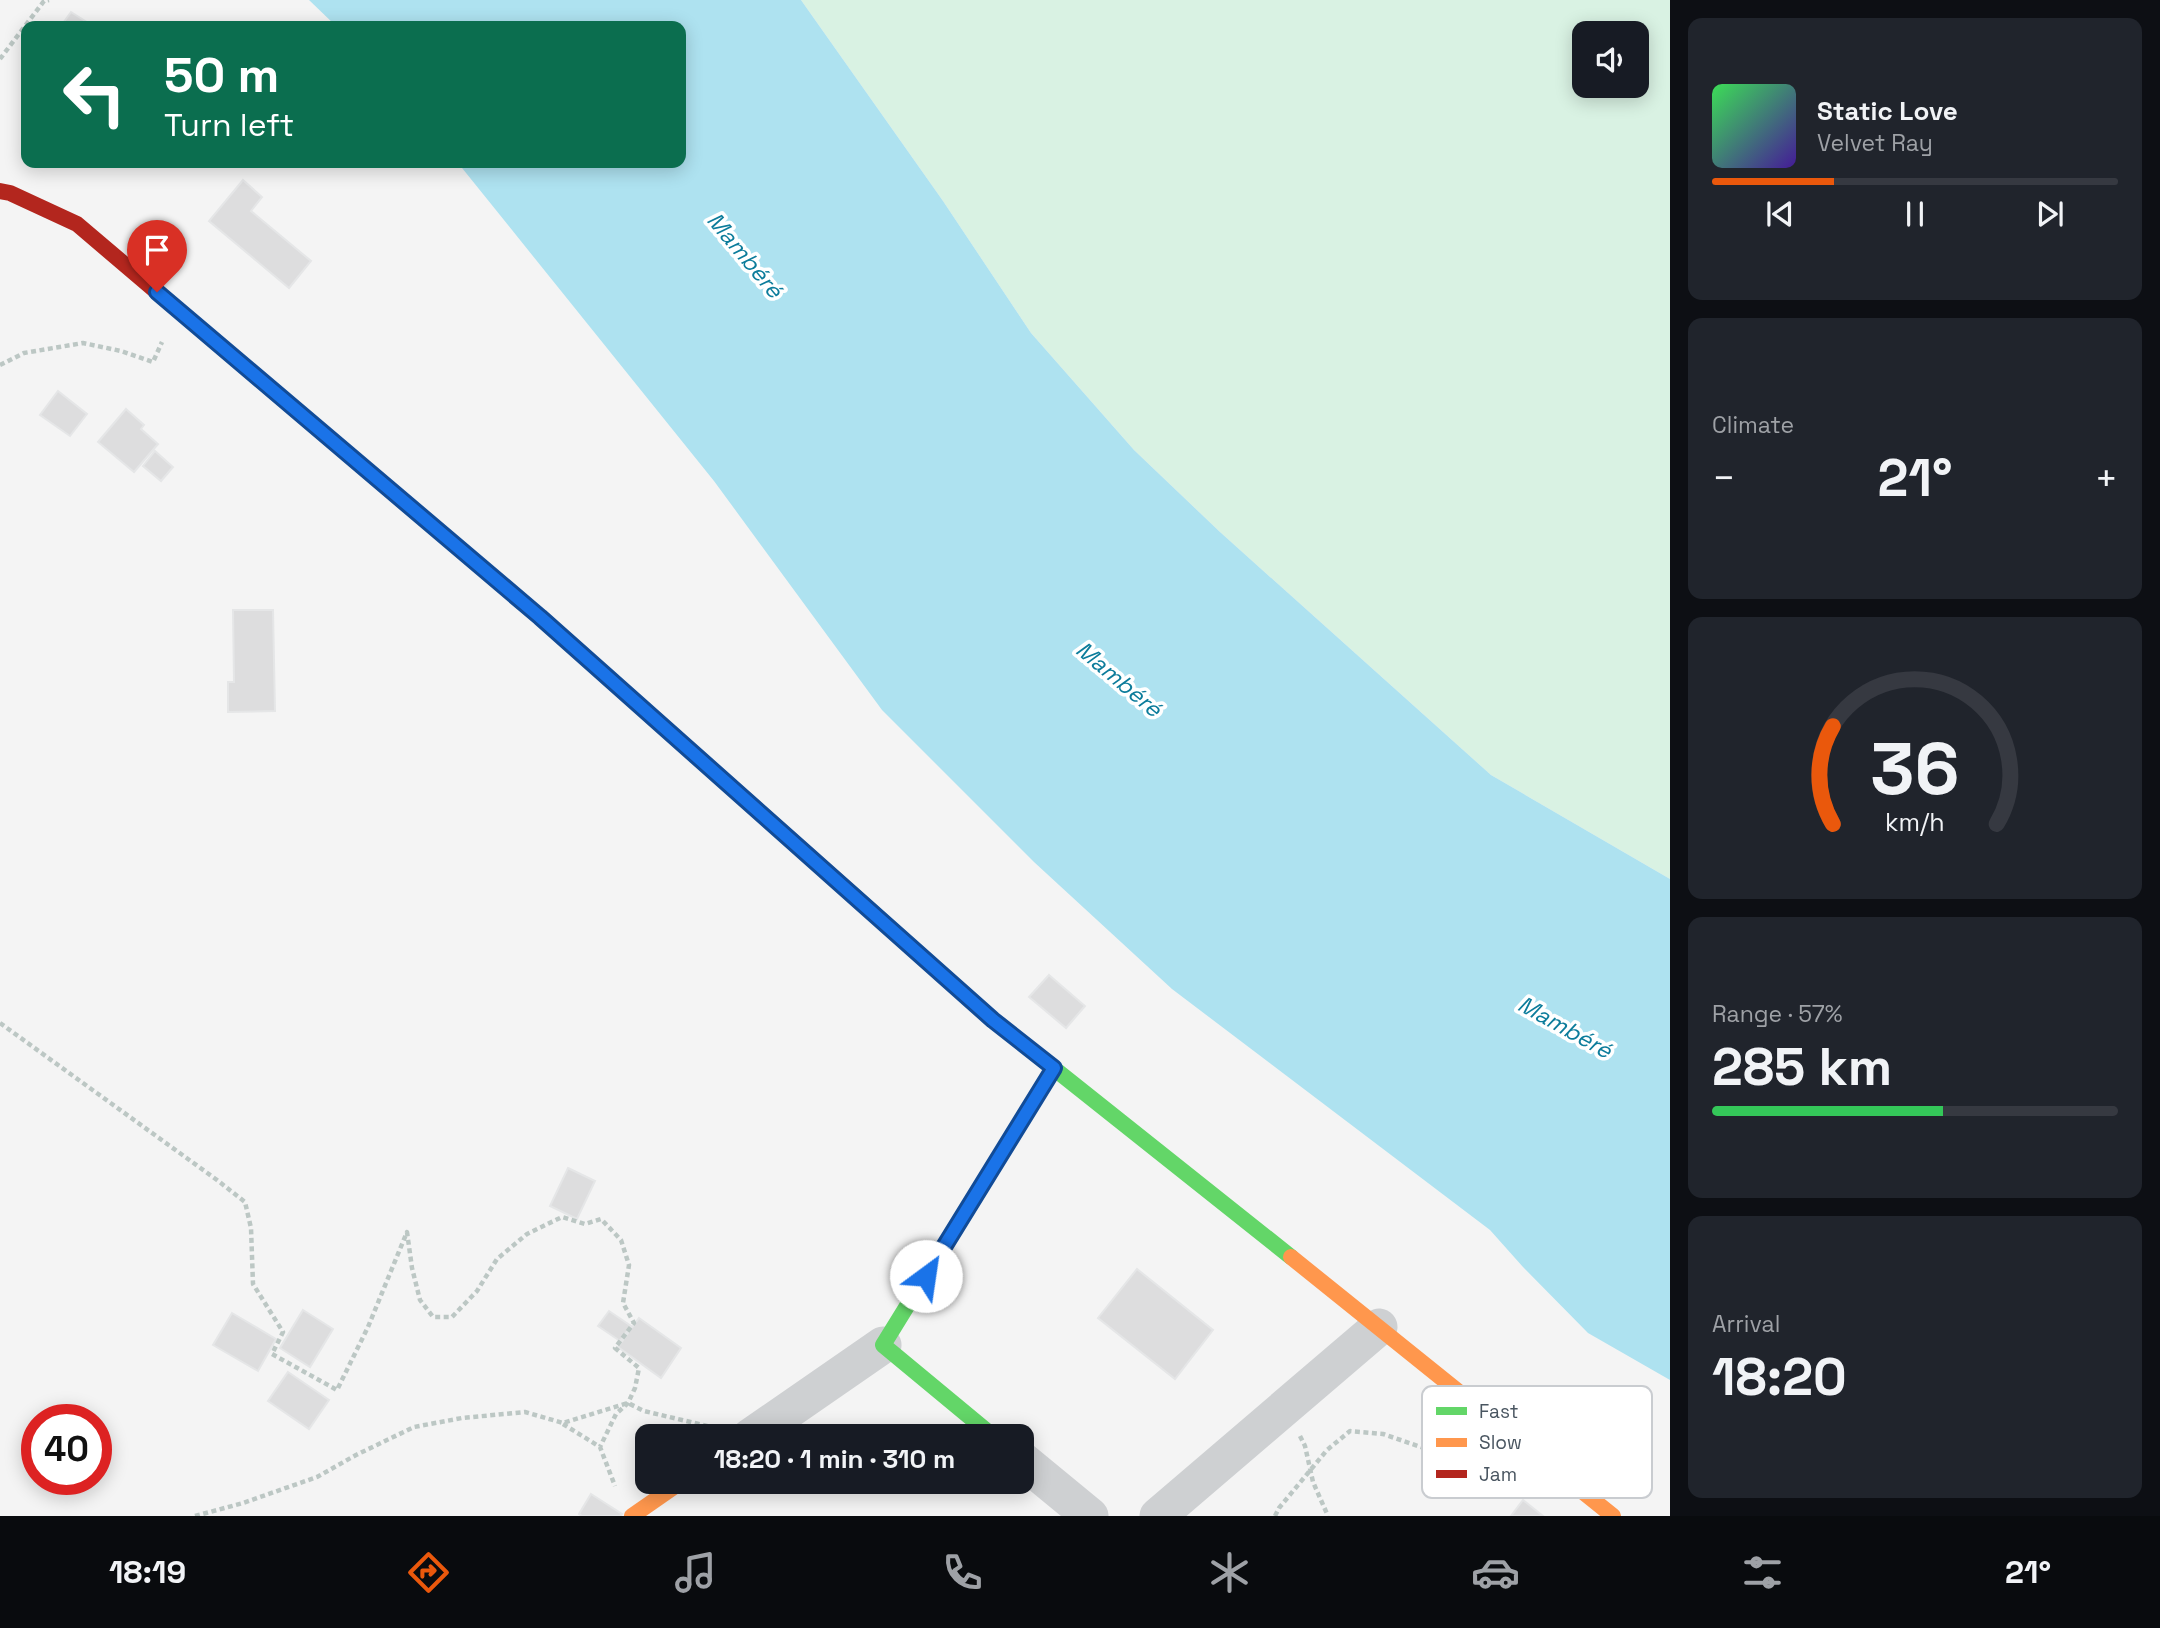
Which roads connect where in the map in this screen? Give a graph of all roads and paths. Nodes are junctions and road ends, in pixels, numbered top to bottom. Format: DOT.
graph roads {
  1 [pos="43,0"];
  2 [pos="49,0"];
  3 [pos="27,21"];
  4 [pos="21,30"];
  5 [pos="0,58"];
  6 [pos="0,191"];
  7 [pos="177,309"];
  8 [pos="0,365"];
  9 [pos="0,1023"];
  10 [pos="1054,1068"];
  11 [pos="1380,1327"];
  12 [pos="883,1345"];
  13 [pos="1453,1386"];
  14 [pos="628,1403"];
  15 [pos="1284,1408"];
  16 [pos="563,1423"];
  17 [pos="699,1424"];
  18 [pos="768,1424"];
  19 [pos="978,1424"];
  20 [pos="600,1447"];
  21 [pos="1422,1448"];
  22 [pos="1034,1470"];
  23 [pos="1311,1471"];
  24 [pos="664,1494"];
  25 [pos="1591,1498"];
  26 [pos="633,1515"];
  27 [pos="195,1516"];
  28 [pos="1090,1516"];
  29 [pos="1158,1516"];
  30 [pos="1275,1516"];
  31 [pos="1328,1516"];
  32 [pos="1613,1516"];
  1 -- 2 [label="path"];
  1 -- 3 [label="path"];
  4 -- 5 [label="path"];
  6 -- 7 [label="street"];
  7 -- 8 [label="path"];
  7 -- 10 [label="street"];
  9 -- 14 [label="path"];
  10 -- 11 [label="street"];
  10 -- 12 [label="street"];
  11 -- 13 [label="street"];
  11 -- 15 [label="street"];
  12 -- 18 [label="street"];
  12 -- 19 [label="street"];
  14 -- 16 [label="path"];
  14 -- 17 [label="path"];
  14 -- 20 [label="path"];
  15 -- 23 [label="path"];
  15 -- 29 [label="street"];
  16 -- 20 [label="path"];
  16 -- 27 [label="path"];
  20 -- 26 [label="path"];
  21 -- 23 [label="path"];
  22 -- 28 [label="street"];
  23 -- 30 [label="path"];
  23 -- 31 [label="path"];
  24 -- 26 [label="street"];
  25 -- 32 [label="street"];
}
